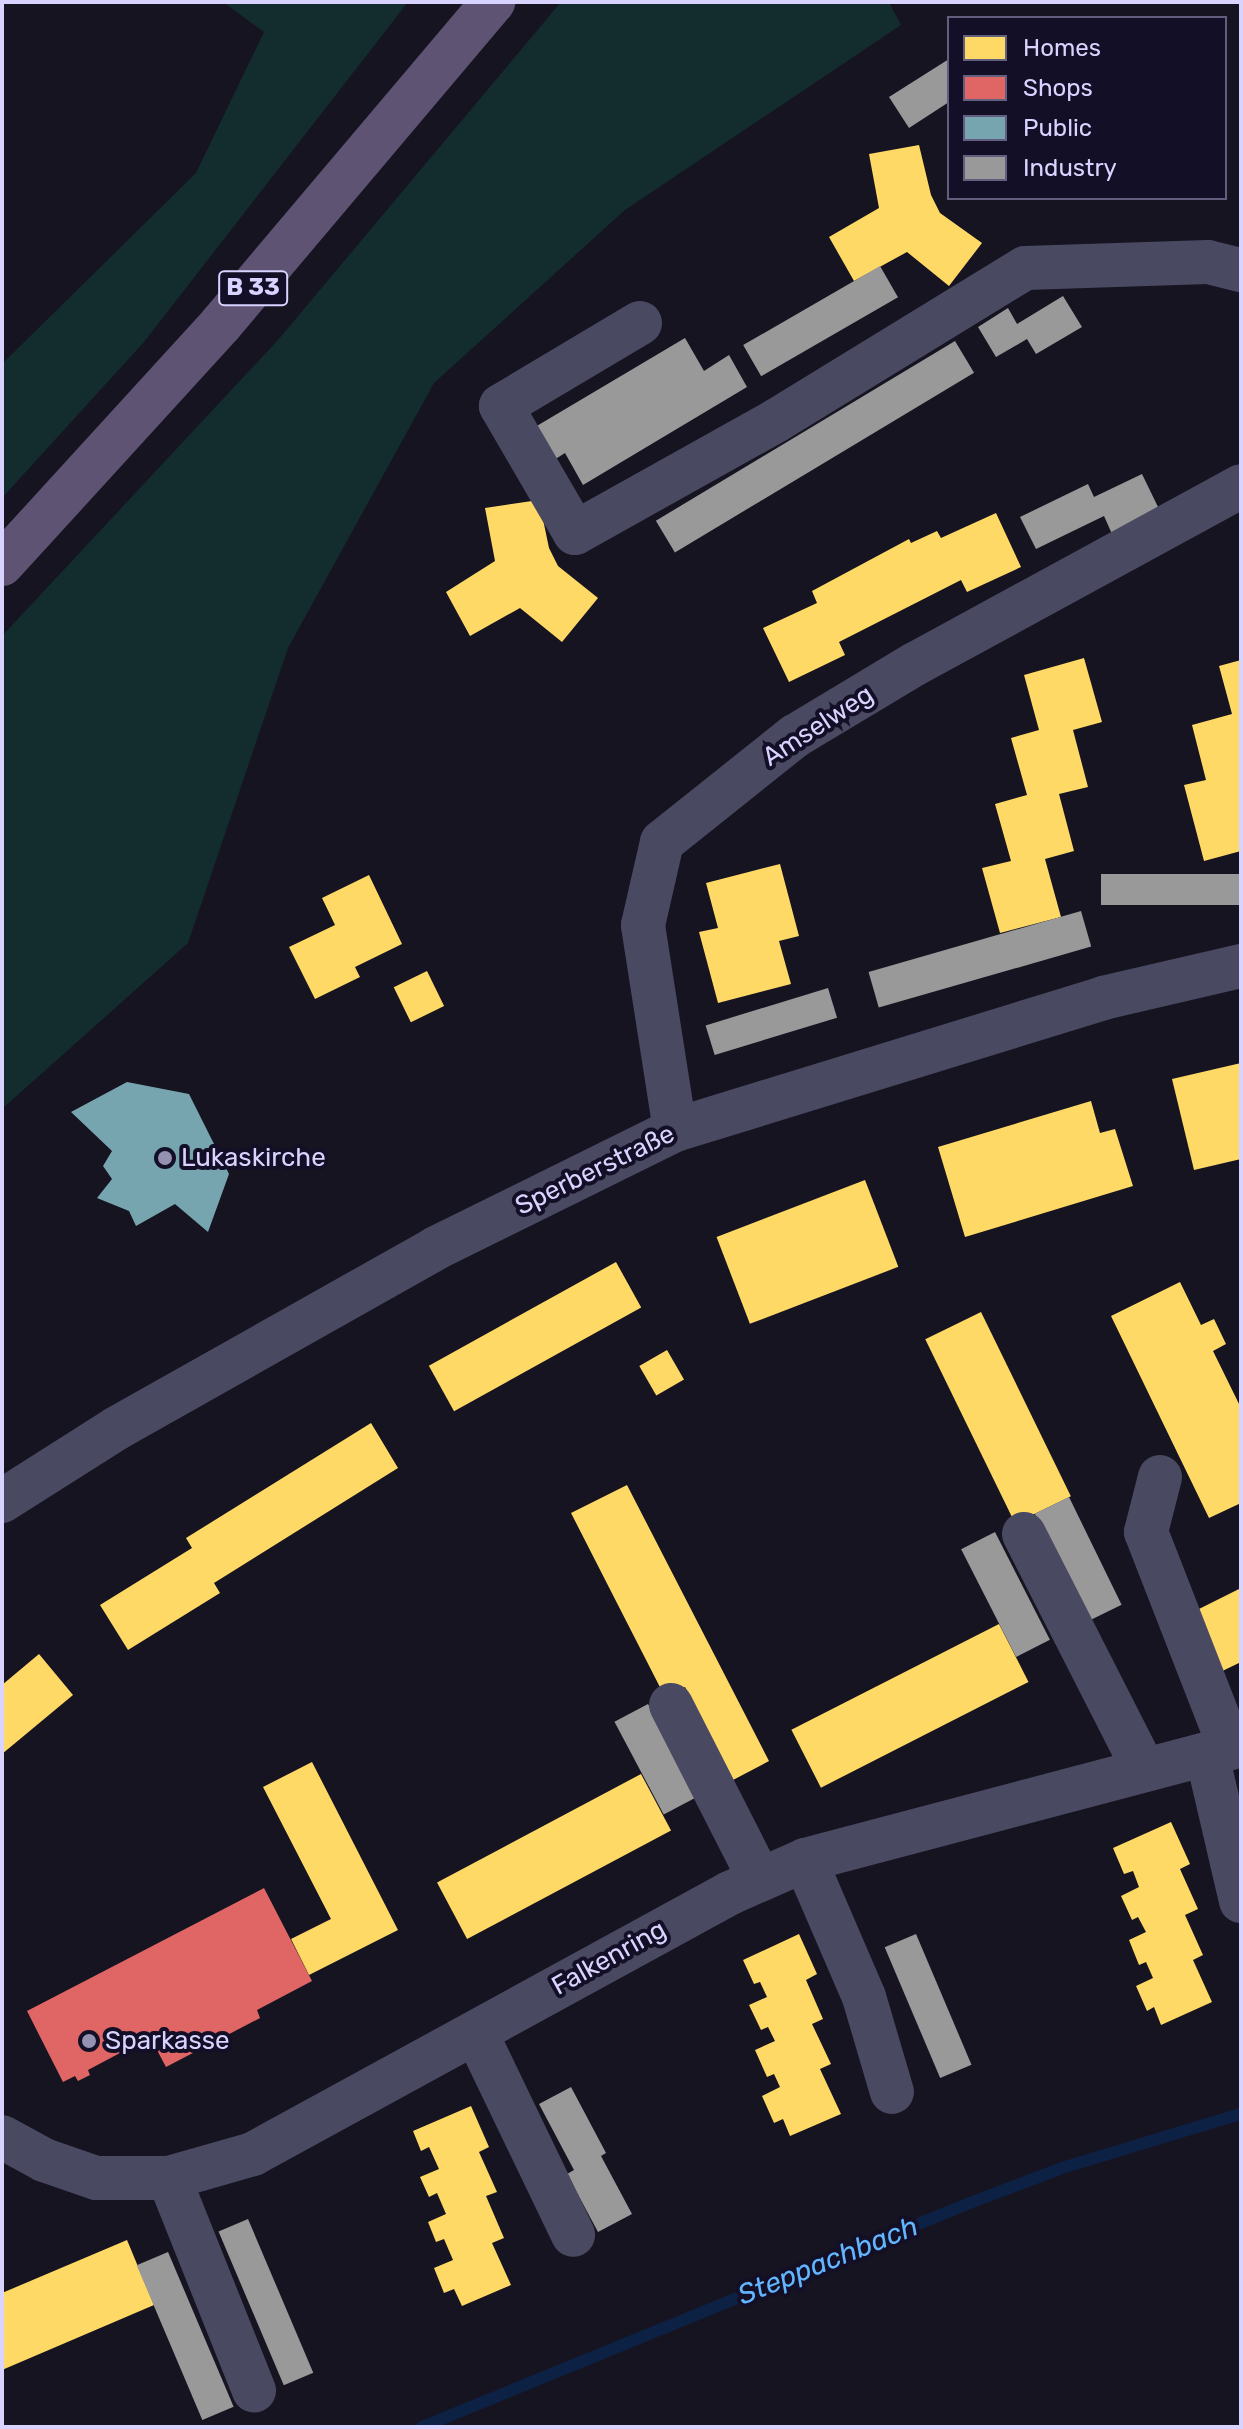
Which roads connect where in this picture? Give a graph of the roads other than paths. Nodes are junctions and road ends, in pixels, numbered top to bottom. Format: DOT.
graph roads {
  1 [pos="493,2"];
  2 [pos="1241,270"];
  3 [pos="640,323"];
  4 [pos="1241,486"];
  5 [pos="2,564"];
  6 [pos="1241,966"];
  7 [pos="675,1130"];
  8 [pos="1160,1477"];
  9 [pos="2,1501"];
  10 [pos="1024,1534"];
  11 [pos="671,1705"];
  12 [pos="1226,1749"];
  13 [pos="1144,1770"];
  14 [pos="805,1860"];
  15 [pos="760,1880"];
  16 [pos="1241,1901"];
  17 [pos="476,2033"];
  18 [pos="892,2092"];
  19 [pos="2,2137"];
  20 [pos="169,2178"];
  21 [pos="573,2235"];
  22 [pos="254,2391"];
  1 -- 5 [label="main road, B 33"];
  2 -- 3 [label="street"];
  4 -- 7 [label="street, Amselweg"];
  6 -- 7 [label="street, Sperberstraße"];
  7 -- 9 [label="street, Sperberstraße"];
  8 -- 12 [label="street"];
  10 -- 13 [label="street"];
  11 -- 15 [label="street"];
  12 -- 13 [label="street, Falkenring"];
  12 -- 16 [label="street"];
  13 -- 14 [label="street, Falkenring"];
  14 -- 15 [label="street, Falkenring"];
  14 -- 18 [label="street"];
  15 -- 17 [label="street, Falkenring"];
  17 -- 20 [label="street, Falkenring"];
  17 -- 21 [label="street"];
  19 -- 20 [label="street, Falkenring"];
  20 -- 22 [label="street"];
}
